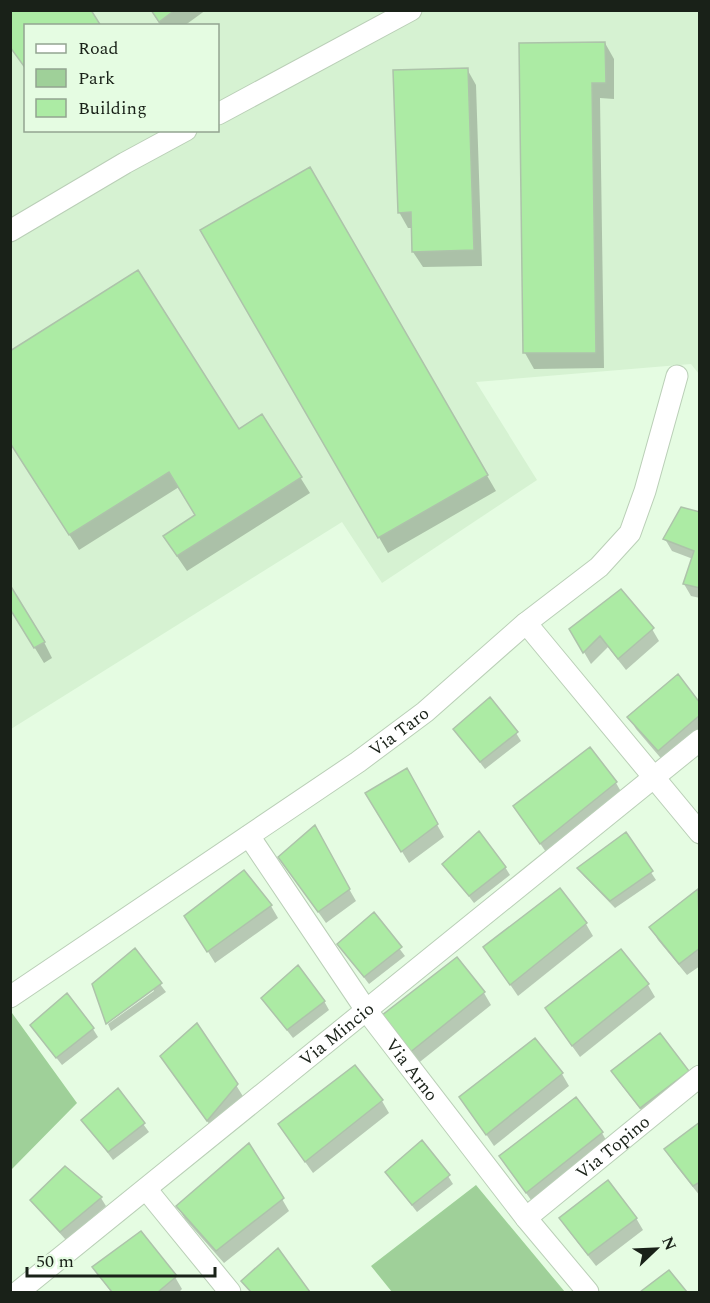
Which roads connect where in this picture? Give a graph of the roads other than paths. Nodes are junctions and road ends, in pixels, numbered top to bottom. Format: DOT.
graph roads {
  1 [pos="411,10"];
  2 [pos="219,113"];
  3 [pos="182,132"];
  4 [pos="10,231"];
  5 [pos="678,376"];
  6 [pos="526,623"];
  7 [pos="699,740"];
  8 [pos="655,778"];
  9 [pos="699,833"];
  10 [pos="249,836"];
  11 [pos="10,997"];
  12 [pos="366,1010"];
  13 [pos="699,1076"];
  14 [pos="146,1189"];
  15 [pos="526,1218"];
  16 [pos="18,1293"];
  17 [pos="230,1293"];
  18 [pos="588,1293"];
  1 -- 2 [label="street"];
  3 -- 4 [label="street"];
  5 -- 6 [label="street, Via Taro"];
  6 -- 8 [label="street"];
  6 -- 10 [label="street, Via Taro"];
  7 -- 8 [label="street, Via Mincio"];
  8 -- 9 [label="street"];
  8 -- 12 [label="street, Via Mincio"];
  10 -- 11 [label="street, Via Taro"];
  10 -- 12 [label="street, Via Arno"];
  12 -- 14 [label="street, Via Mincio"];
  12 -- 15 [label="street, Via Arno"];
  13 -- 15 [label="street, Via Topino"];
  14 -- 16 [label="street, Via Mincio"];
  14 -- 17 [label="street"];
  15 -- 18 [label="street, Via Arno"];
}
